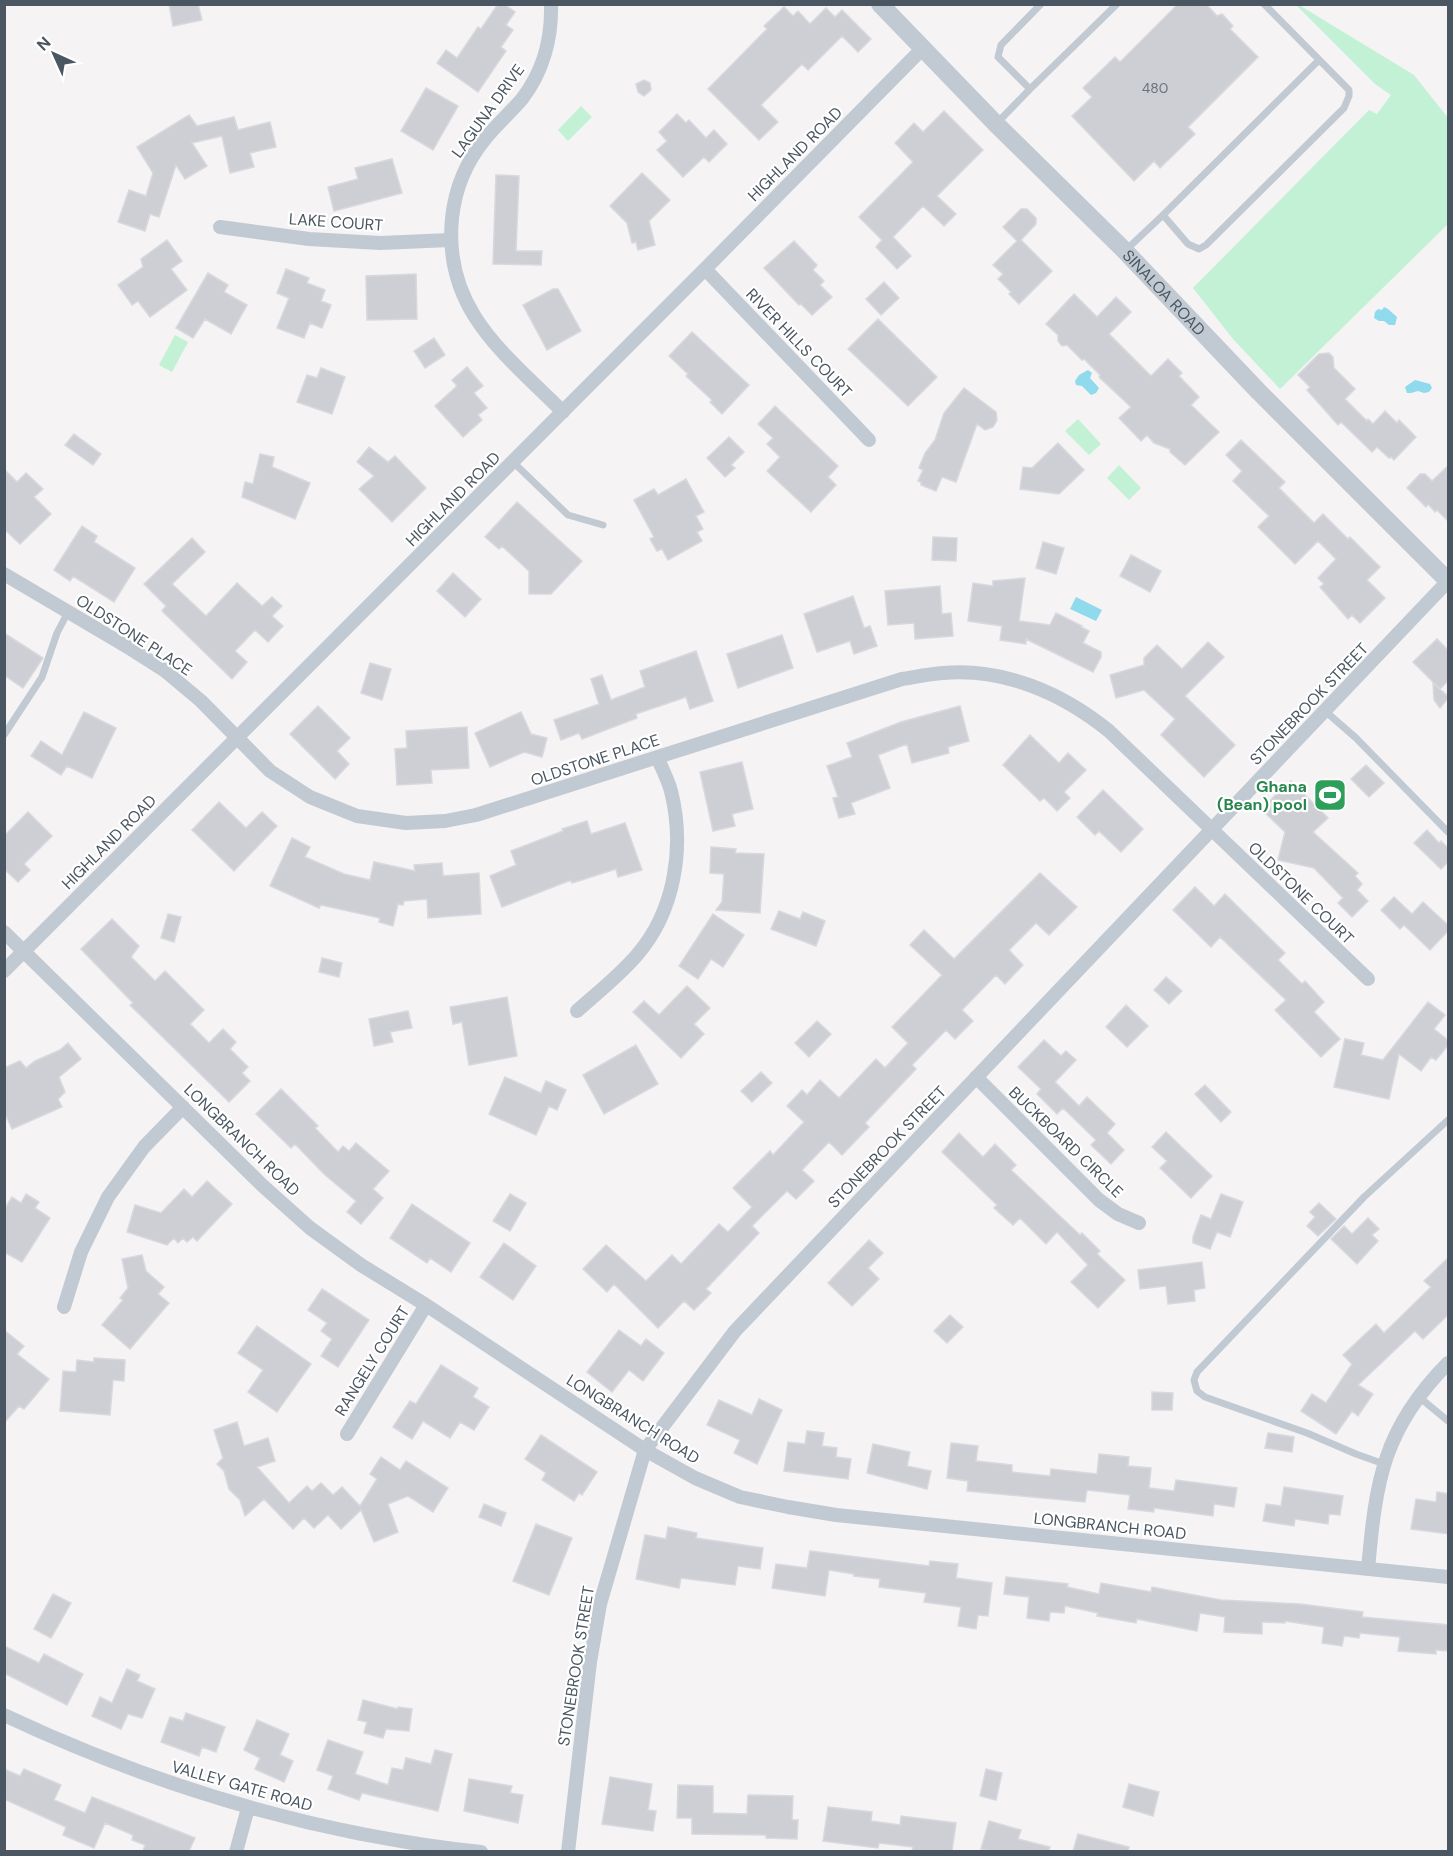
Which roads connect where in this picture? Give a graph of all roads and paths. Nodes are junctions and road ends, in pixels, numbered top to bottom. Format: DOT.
graph roads {
  1 [pos="551,4"];
  2 [pos="880,4"];
  3 [pos="1041,4"];
  4 [pos="1117,4"];
  5 [pos="1264,4"];
  6 [pos="923,48"];
  7 [pos="1319,60"];
  8 [pos="1030,88"];
  9 [pos="996,124"];
  10 [pos="1163,216"];
  11 [pos="220,226"];
  12 [pos="450,240"];
  13 [pos="1125,251"];
  14 [pos="705,269"];
  15 [pos="563,412"];
  16 [pos="869,440"];
  17 [pos="513,462"];
  18 [pos="603,525"];
  19 [pos="4,574"];
  20 [pos="1449,581"];
  21 [pos="68,612"];
  22 [pos="1325,711"];
  23 [pos="4,735"];
  24 [pos="237,738"];
  25 [pos="657,757"];
  26 [pos="1211,830"];
  27 [pos="1449,832"];
  28 [pos="4,932"];
  29 [pos="24,951"];
  30 [pos="4,971"];
  31 [pos="1368,979"];
  32 [pos="577,1011"];
  33 [pos="976,1077"];
  34 [pos="183,1107"];
  35 [pos="1449,1119"];
  36 [pos="1139,1223"];
  37 [pos="426,1305"];
  38 [pos="64,1307"];
  39 [pos="1449,1363"];
  40 [pos="1419,1397"];
  41 [pos="1449,1421"];
  42 [pos="347,1434"];
  43 [pos="645,1450"];
  44 [pos="1384,1464"];
  45 [pos="1368,1569"];
  46 [pos="1449,1577"];
  47 [pos="4,1715"];
  48 [pos="248,1808"];
  49 [pos="236,1851"];
  50 [pos="481,1851"];
  51 [pos="568,1851"];
  1 -- 12 [label="street, LAGUNA DRIVE"];
  2 -- 6 [label="street, SINALOA ROAD"];
  3 -- 8 [label="lane"];
  4 -- 8 [label="lane"];
  5 -- 7 [label="lane"];
  6 -- 9 [label="street, SINALOA ROAD"];
  6 -- 14 [label="street, HIGHLAND ROAD"];
  7 -- 10 [label="lane"];
  7 -- 10 [label="lane"];
  8 -- 9 [label="lane"];
  9 -- 13 [label="street, SINALOA ROAD"];
  10 -- 13 [label="lane"];
  11 -- 12 [label="street, LAKE COURT"];
  12 -- 15 [label="street, LAGUNA DRIVE"];
  13 -- 20 [label="street, SINALOA ROAD"];
  14 -- 15 [label="street, HIGHLAND ROAD"];
  14 -- 16 [label="street, RIVER HILLS COURT"];
  15 -- 17 [label="street, HIGHLAND ROAD"];
  17 -- 18 [label="lane"];
  17 -- 24 [label="street, HIGHLAND ROAD"];
  19 -- 21 [label="street, OLDSTONE PLACE"];
  20 -- 22 [label="street, STONEBROOK STREET"];
  21 -- 23 [label="lane"];
  21 -- 24 [label="street, OLDSTONE PLACE"];
  22 -- 26 [label="street, STONEBROOK STREET"];
  22 -- 27 [label="lane"];
  24 -- 25 [label="street, OLDSTONE PLACE"];
  24 -- 29 [label="street, HIGHLAND ROAD"];
  25 -- 26 [label="street, OLDSTONE PLACE"];
  25 -- 32 [label="street"];
  26 -- 31 [label="street, OLDSTONE COURT"];
  26 -- 33 [label="street, STONEBROOK STREET"];
  28 -- 29 [label="street, LONGBRANCH ROAD"];
  29 -- 30 [label="street, HIGHLAND ROAD"];
  29 -- 34 [label="street, LONGBRANCH ROAD"];
  33 -- 36 [label="street, BUCKBOARD CIRCLE"];
  33 -- 43 [label="street, STONEBROOK STREET"];
  34 -- 37 [label="street, LONGBRANCH ROAD"];
  34 -- 38 [label="street"];
  35 -- 44 [label="lane"];
  37 -- 42 [label="street, RANGELY COURT"];
  37 -- 43 [label="street, LONGBRANCH ROAD"];
  39 -- 40 [label="street"];
  40 -- 41 [label="lane"];
  40 -- 44 [label="street"];
  43 -- 45 [label="street, LONGBRANCH ROAD"];
  43 -- 51 [label="street, STONEBROOK STREET"];
  44 -- 45 [label="street"];
  45 -- 46 [label="street, LONGBRANCH ROAD"];
  47 -- 48 [label="street, VALLEY GATE ROAD"];
  48 -- 49 [label="street"];
  48 -- 50 [label="street, VALLEY GATE ROAD"];
}
